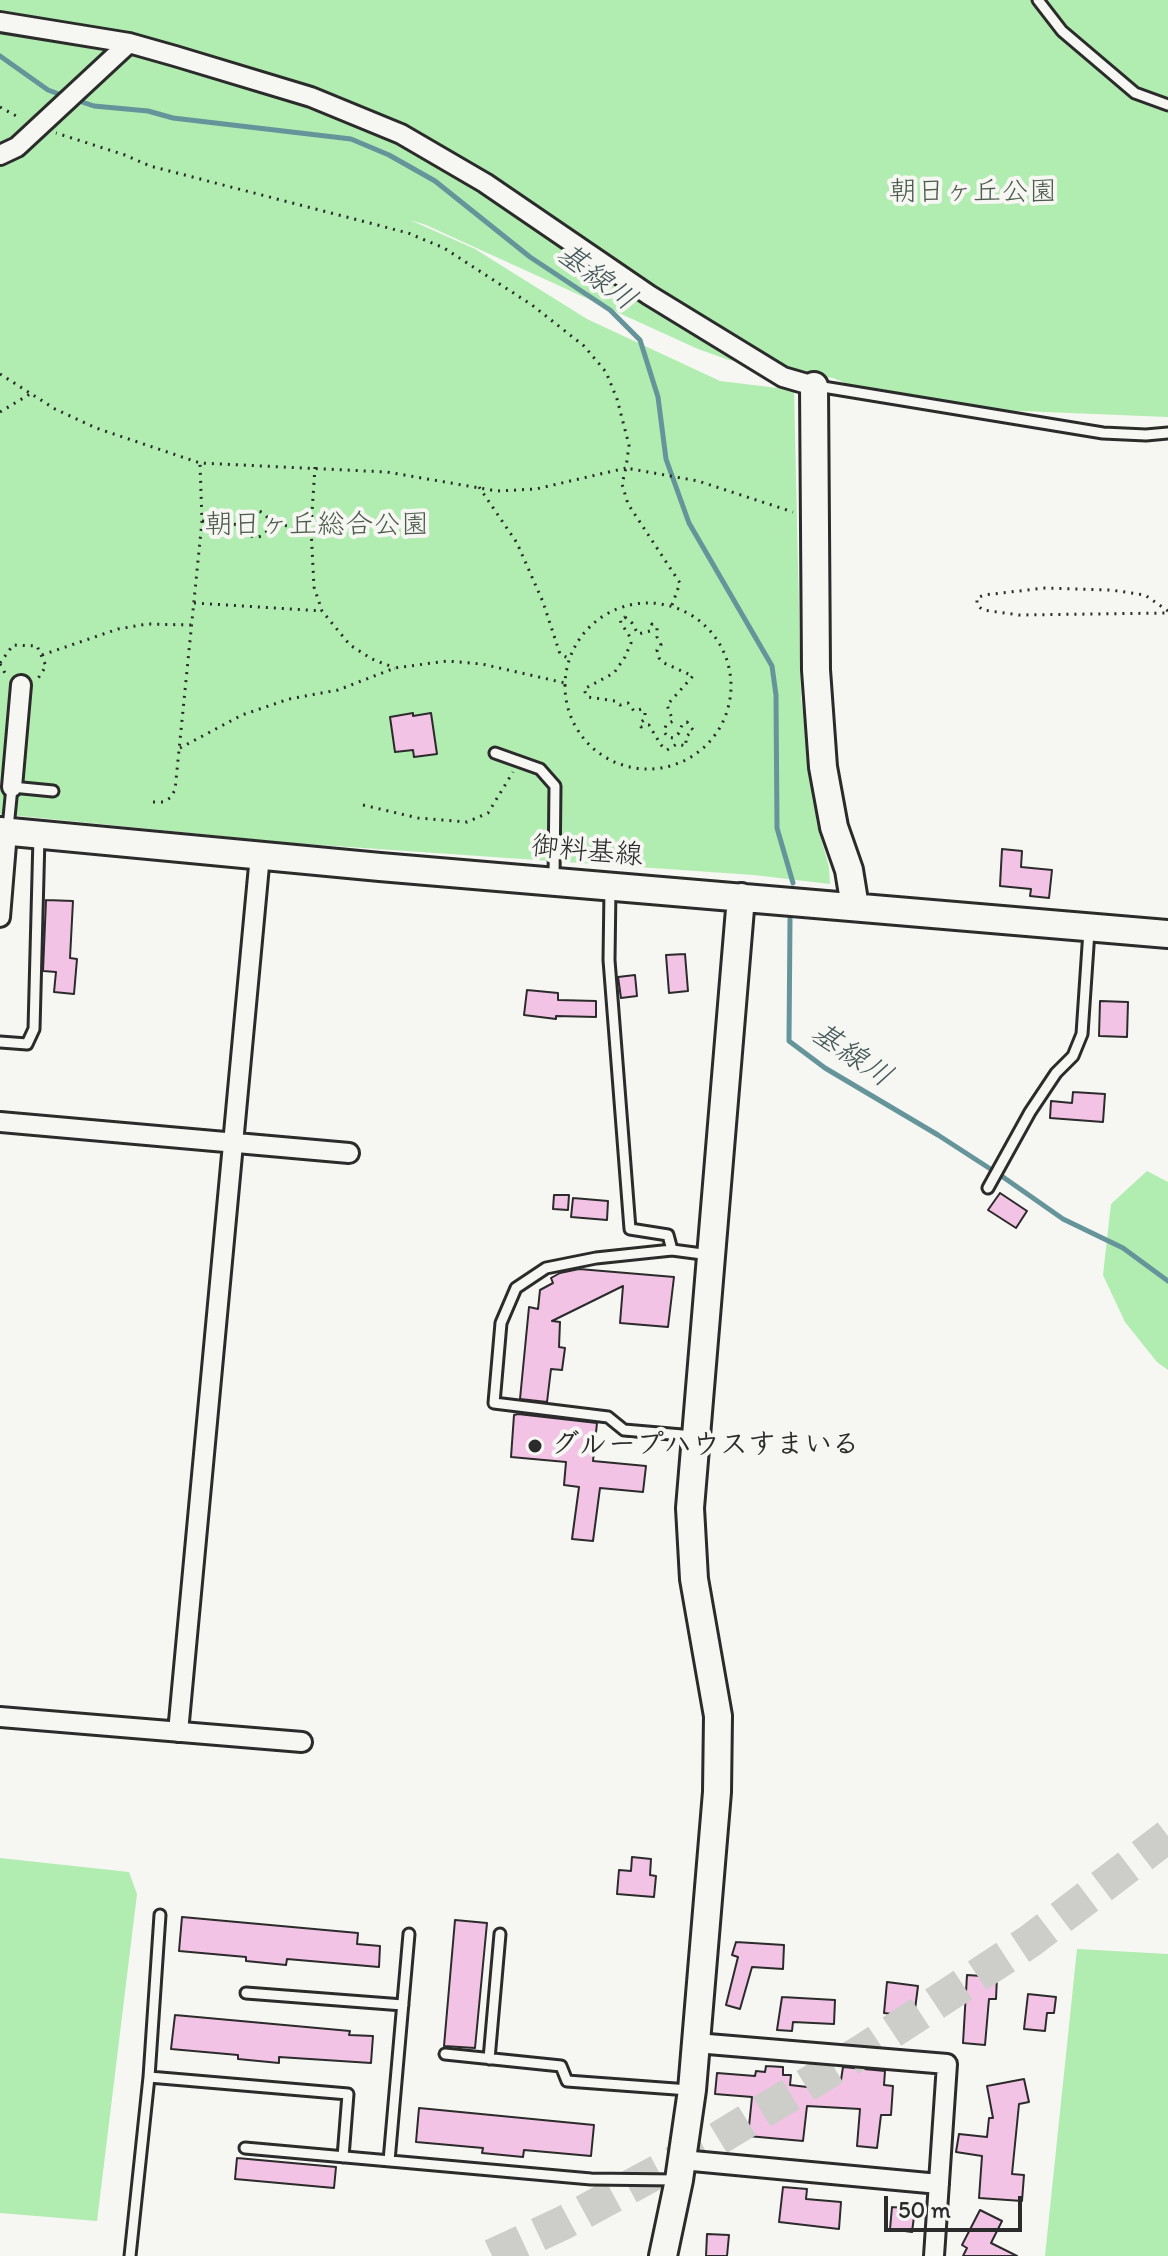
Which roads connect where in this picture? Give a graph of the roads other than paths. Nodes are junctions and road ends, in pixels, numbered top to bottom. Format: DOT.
graph roads {
  1 [pos="1038,0"];
  2 [pos="0,22"];
  3 [pos="129,43"];
  4 [pos="1168,105"];
  5 [pos="0,155"];
  6 [pos="814,386"];
  7 [pos="1168,433"];
  8 [pos="21,685"];
  9 [pos="495,753"];
  10 [pos="12,787"];
  11 [pos="53,791"];
  12 [pos="4,831"];
  13 [pos="39,834"];
  14 [pos="260,855"];
  15 [pos="554,881"];
  16 [pos="610,886"];
  17 [pos="741,897"];
  18 [pos="855,907"];
  19 [pos="0,917"];
  20 [pos="1089,927"];
  21 [pos="1168,934"];
  22 [pos="0,1042"];
  23 [pos="0,1122"];
  24 [pos="233,1142"];
  25 [pos="349,1153"];
  26 [pos="988,1188"];
  27 [pos="672,1250"];
  28 [pos="710,1255"];
  29 [pos="694,1436"];
  30 [pos="0,1717"];
  31 [pos="178,1732"];
  32 [pos="302,1742"];
  33 [pos="160,1915"];
  34 [pos="409,1934"];
  35 [pos="500,1934"];
  36 [pos="246,1993"];
  37 [pos="403,2005"];
  38 [pos="696,2043"];
  39 [pos="445,2054"];
  40 [pos="489,2059"];
  41 [pos="149,2077"];
  42 [pos="692,2090"];
  43 [pos="245,2148"];
  44 [pos="343,2157"];
  45 [pos="389,2161"];
  46 [pos="680,2170"];
  47 [pos="939,2184"];
  48 [pos="130,2256"];
  49 [pos="663,2256"];
  50 [pos="934,2256"];
  1 -- 4 [label="lane"];
  2 -- 3 [label="street"];
  3 -- 5 [label="street"];
  3 -- 6 [label="street"];
  6 -- 7 [label="lane"];
  6 -- 18 [label="street"];
  8 -- 10 [label="street"];
  9 -- 15 [label="lane"];
  10 -- 11 [label="lane"];
  10 -- 12 [label="lane"];
  12 -- 13 [label="street, 御料基線"];
  12 -- 19 [label="street"];
  13 -- 14 [label="street, 御料基線"];
  13 -- 22 [label="lane"];
  14 -- 15 [label="street, 御料基線"];
  14 -- 24 [label="street"];
  15 -- 16 [label="street, 御料基線"];
  16 -- 17 [label="street, 御料基線"];
  16 -- 27 [label="lane"];
  17 -- 18 [label="street, 御料基線"];
  17 -- 28 [label="street"];
  18 -- 20 [label="street, 御料基線"];
  20 -- 21 [label="street, 御料基線"];
  20 -- 26 [label="lane"];
  23 -- 24 [label="street"];
  24 -- 25 [label="street"];
  24 -- 31 [label="street"];
  27 -- 28 [label="lane"];
  27 -- 29 [label="lane"];
  28 -- 29 [label="street"];
  29 -- 38 [label="street"];
  30 -- 31 [label="street"];
  31 -- 32 [label="street"];
  33 -- 41 [label="lane"];
  34 -- 37 [label="lane"];
  35 -- 40 [label="lane"];
  36 -- 37 [label="lane"];
  37 -- 45 [label="lane"];
  38 -- 42 [label="street"];
  38 -- 47 [label="street"];
  39 -- 40 [label="lane"];
  40 -- 42 [label="lane"];
  41 -- 44 [label="lane"];
  41 -- 48 [label="lane"];
  42 -- 46 [label="street"];
  43 -- 44 [label="lane"];
  44 -- 45 [label="lane"];
  45 -- 46 [label="lane"];
  46 -- 47 [label="street"];
  46 -- 49 [label="street"];
  47 -- 50 [label="street"];
}
